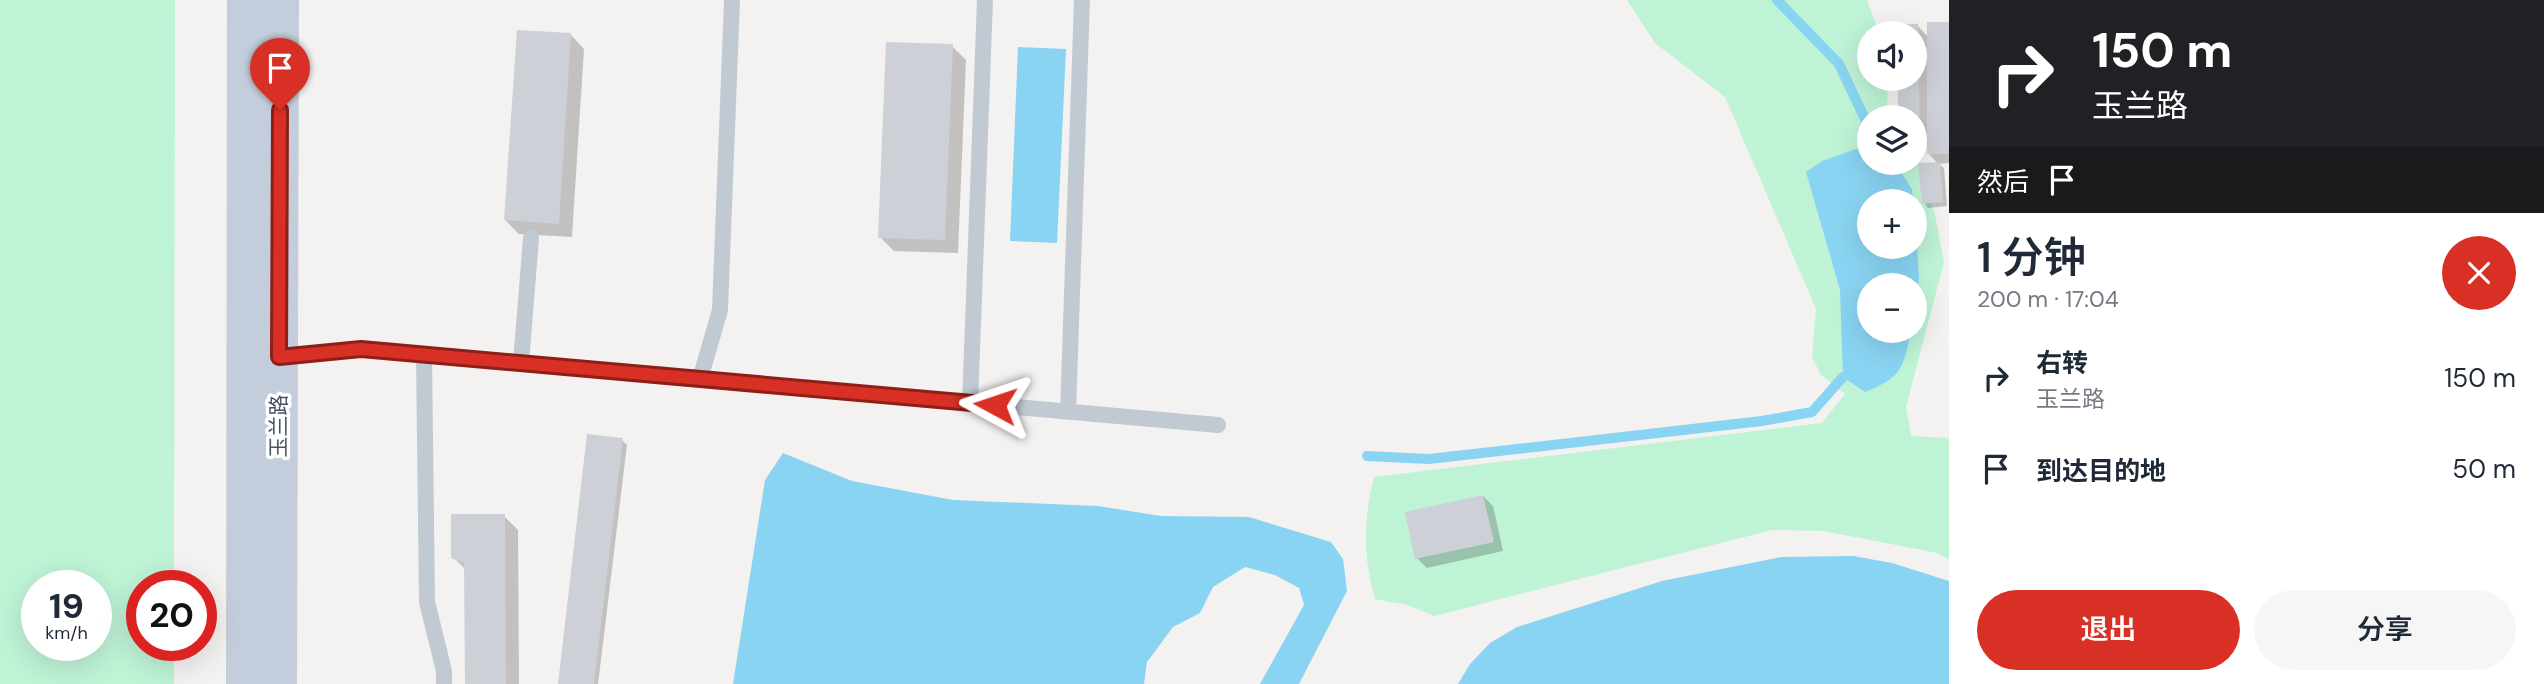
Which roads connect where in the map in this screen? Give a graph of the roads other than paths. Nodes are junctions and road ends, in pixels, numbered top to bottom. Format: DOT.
graph roads {
  1 [pos="246,0"];
  2 [pos="280,0"];
  3 [pos="732,0"];
  4 [pos="985,0"];
  5 [pos="1082,0"];
  6 [pos="531,238"];
  7 [pos="424,354"];
  8 [pos="262,359"];
  9 [pos="521,363"];
  10 [pos="700,379"];
  11 [pos="970,403"];
  12 [pos="1068,412"];
  13 [pos="1218,425"];
  14 [pos="261,679"];
  15 [pos="444,684"];
  1 -- 8 [label="street, 玉兰路"];
  2 -- 8 [label="street, 玉兰路"];
  3 -- 10 [label="lane"];
  4 -- 11 [label="lane"];
  5 -- 12 [label="lane"];
  6 -- 9 [label="lane"];
  7 -- 8 [label="lane"];
  7 -- 9 [label="lane"];
  7 -- 15 [label="lane"];
  8 -- 14 [label="street, 玉兰路"];
  9 -- 10 [label="lane"];
  10 -- 11 [label="lane"];
  11 -- 12 [label="lane"];
  12 -- 13 [label="lane"];
}
